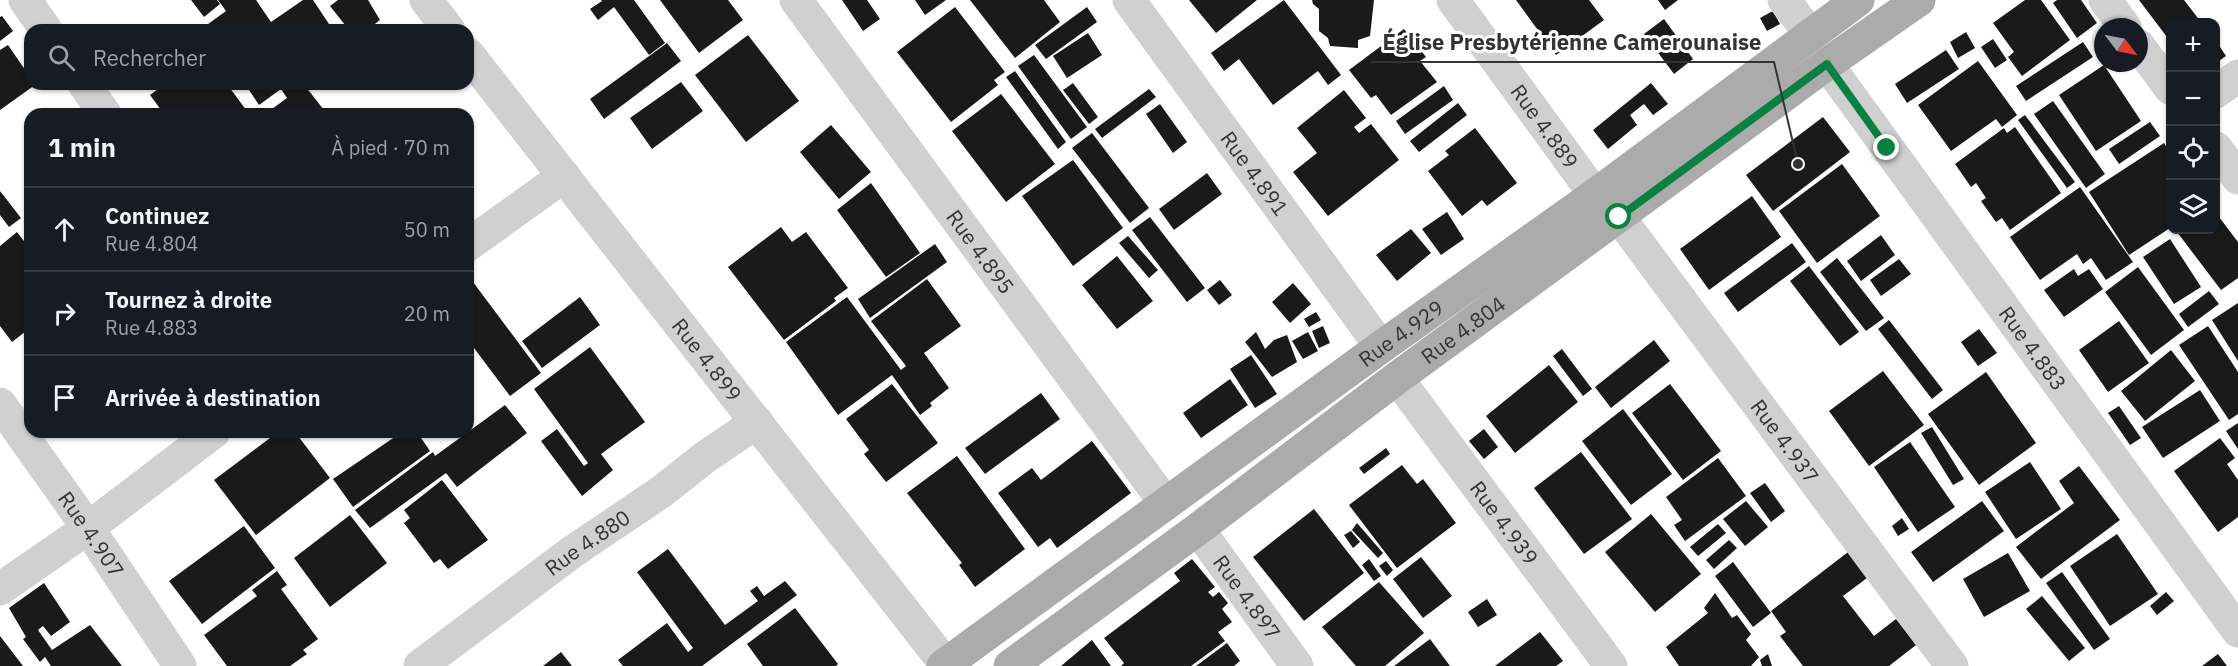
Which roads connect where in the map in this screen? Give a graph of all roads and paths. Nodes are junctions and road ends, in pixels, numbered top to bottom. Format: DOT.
graph roads {
  1 [pos="25,0"];
  2 [pos="426,0"];
  3 [pos="796,0"];
  4 [pos="1129,0"];
  5 [pos="1453,0"];
  6 [pos="1784,0"];
  7 [pos="1858,0"];
  8 [pos="1919,0"];
  9 [pos="2105,0"];
  10 [pos="2118,18"];
  11 [pos="42,24"];
  12 [pos="444,24"];
  13 [pos="1810,35"];
  14 [pos="2148,58"];
  15 [pos="474,62"];
  16 [pos="1827,64"];
  17 [pos="2238,76"];
  18 [pos="2166,83"];
  19 [pos="2220,89"];
  20 [pos="88,90"];
  21 [pos="101,108"];
  22 [pos="2220,153"];
  23 [pos="564,176"];
  24 [pos="2238,178"];
  25 [pos="1595,195"];
  26 [pos="1619,217"];
  27 [pos="474,241"];
  28 [pos="1381,347"];
  29 [pos="1397,378"];
  30 [pos="0,404"];
  31 [pos="757,422"];
  32 [pos="24,438"];
  33 [pos="24,438"];
  34 [pos="206,438"];
  35 [pos="1166,504"];
  36 [pos="88,528"];
  37 [pos="1198,529"];
  38 [pos="0,590"];
  39 [pos="2238,631"];
  40 [pos="945,665"];
  41 [pos="180,666"];
  42 [pos="420,666"];
  43 [pos="1010,666"];
  44 [pos="1296,666"];
  45 [pos="1611,666"];
  46 [pos="1952,666"];
  1 -- 11 [label="street"];
  2 -- 12 [label="street"];
  3 -- 35 [label="street, Rue 4.895"];
  4 -- 28 [label="street, Rue 4.891"];
  5 -- 25 [label="street, Rue 4.889"];
  6 -- 13 [label="street"];
  7 -- 13 [label="main road, Rue 4.929"];
  8 -- 16 [label="main road, Rue 4.804"];
  9 -- 10 [label="street"];
  13 -- 25 [label="main road, Rue 4.929"];
  14 -- 18 [label="street"];
  15 -- 23 [label="street, Rue 4.899"];
  16 -- 26 [label="main road, Rue 4.804"];
  16 -- 39 [label="street, Rue 4.883"];
  17 -- 19 [label="street"];
  20 -- 21 [label="street"];
  22 -- 24 [label="street"];
  23 -- 27 [label="street"];
  23 -- 31 [label="street, Rue 4.899"];
  25 -- 28 [label="main road, Rue 4.929"];
  26 -- 29 [label="main road, Rue 4.804"];
  26 -- 46 [label="street, Rue 4.937"];
  28 -- 35 [label="main road, Rue 4.929"];
  29 -- 37 [label="main road, Rue 4.804"];
  29 -- 45 [label="street, Rue 4.939"];
  30 -- 33 [label="street, Rue 4.907"];
  31 -- 40 [label="street, Rue 4.899"];
  31 -- 42 [label="street, Rue 4.880"];
  32 -- 36 [label="street, Rue 4.907"];
  34 -- 36 [label="street"];
  35 -- 40 [label="main road, Rue 4.929"];
  36 -- 38 [label="street"];
  36 -- 41 [label="street, Rue 4.907"];
  37 -- 43 [label="main road, Rue 4.804"];
  37 -- 44 [label="street, Rue 4.897"];
}
